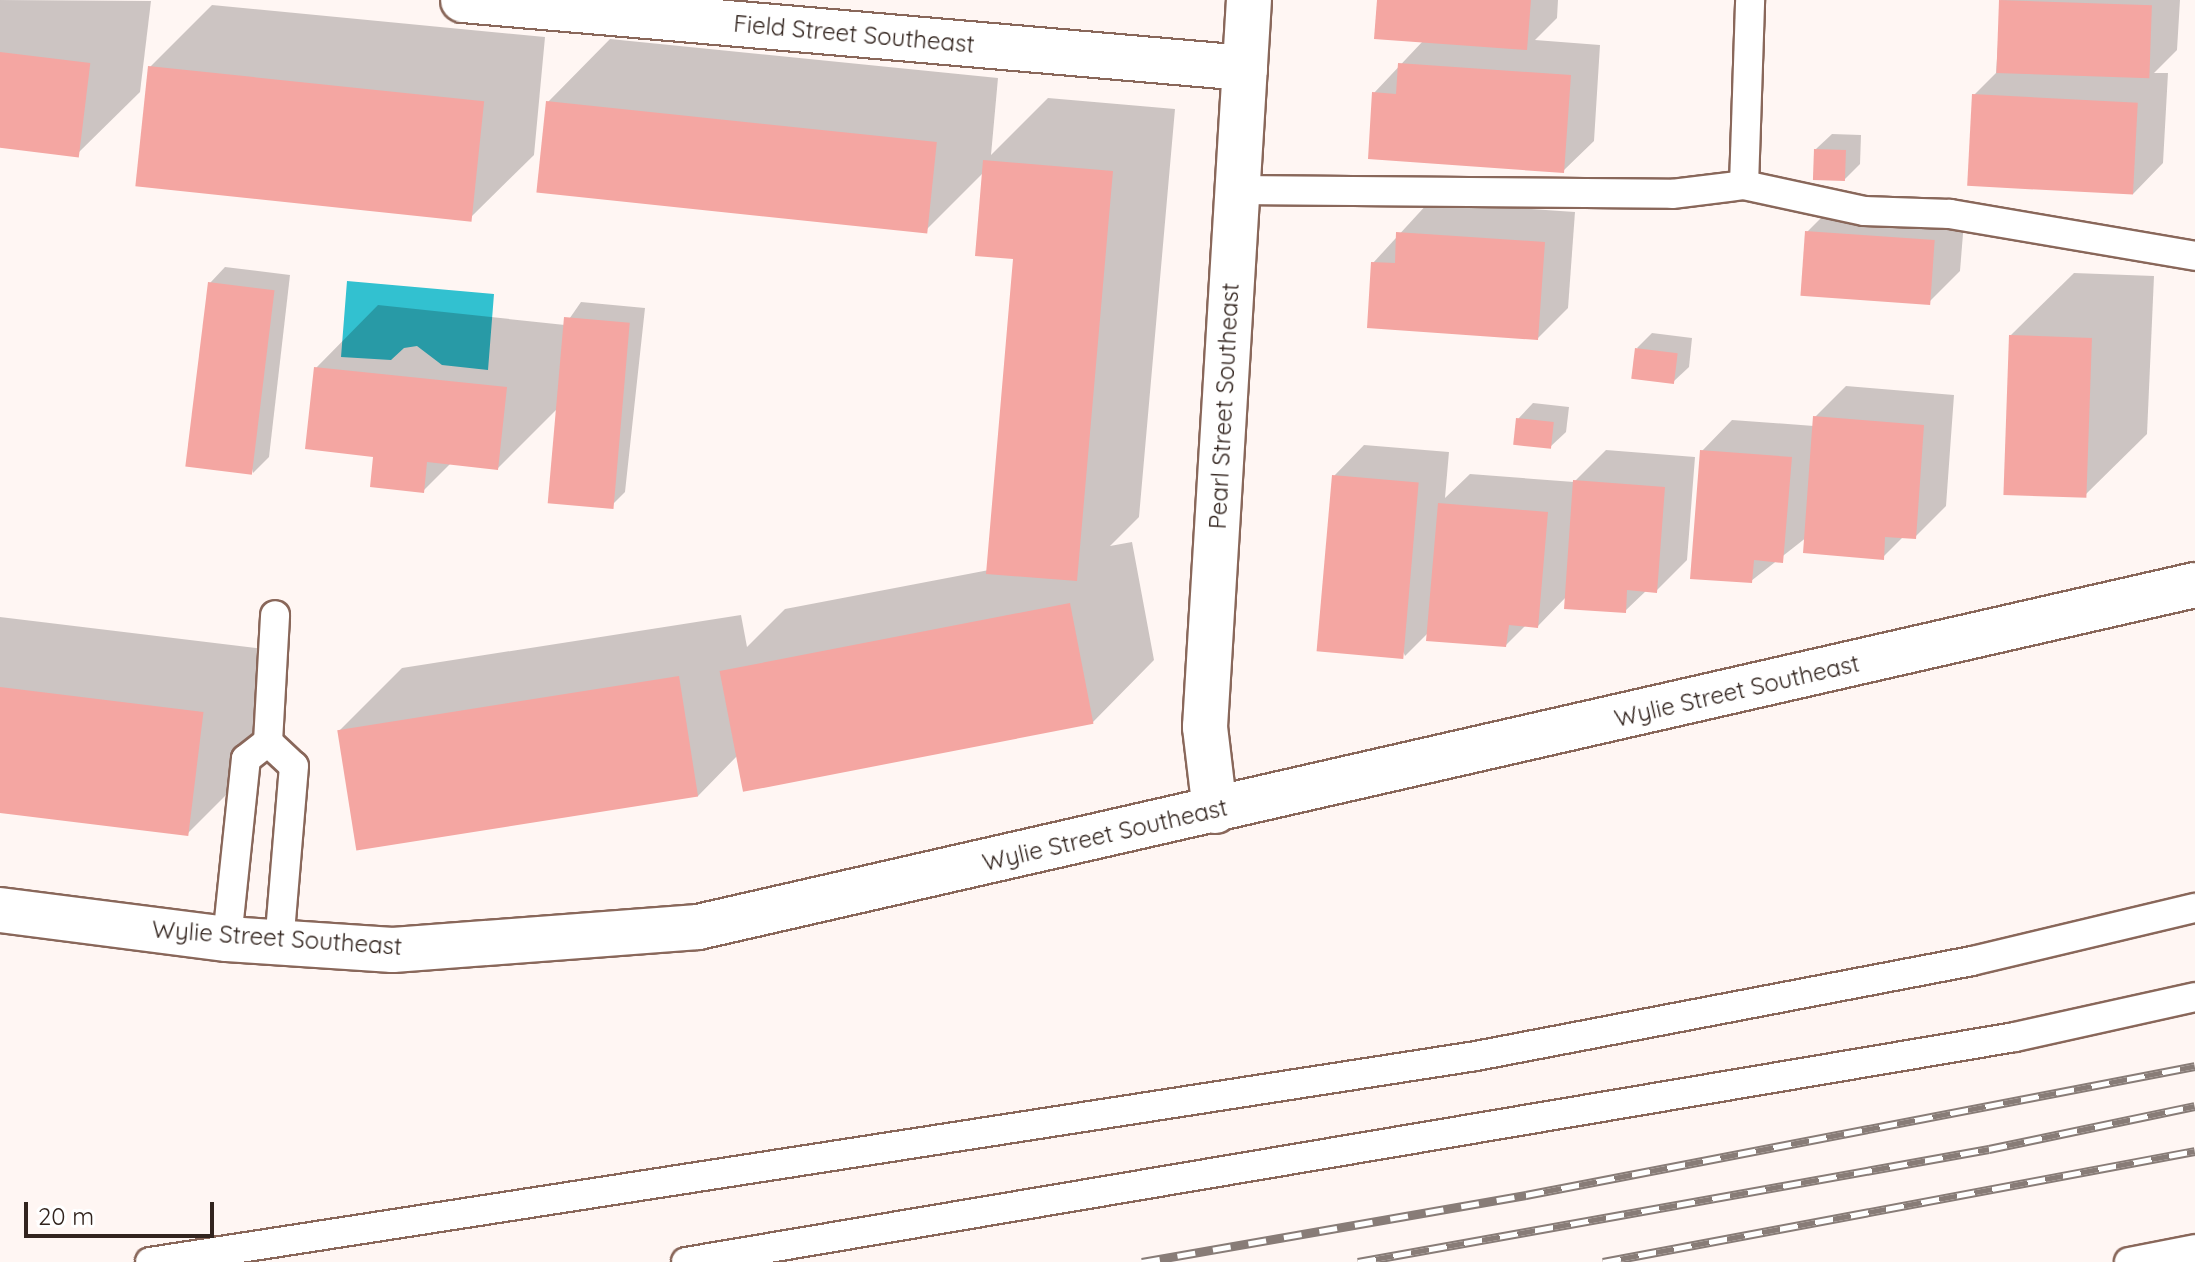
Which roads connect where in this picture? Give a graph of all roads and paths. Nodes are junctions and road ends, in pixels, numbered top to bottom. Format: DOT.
graph roads {
  1 [pos="463,0"];
  2 [pos="1249,0"];
  3 [pos="1750,0"];
  4 [pos="1245,68"];
  5 [pos="1744,185"];
  6 [pos="1237,190"];
  7 [pos="2195,256"];
  8 [pos="2195,585"];
  9 [pos="275,615"];
  10 [pos="268,742"];
  11 [pos="1215,811"];
  12 [pos="2195,908"];
  13 [pos="0,910"];
  14 [pos="227,939"];
  15 [pos="279,943"];
  16 [pos="2195,997"];
  17 [pos="2195,1249"];
  18 [pos="150,1262"];
  19 [pos="686,1262"];
  20 [pos="2129,1262"];
  1 -- 4 [label="street, Field Street Southeast"];
  2 -- 4 [label="street, Pearl Street Southeast"];
  3 -- 5 [label="lane"];
  4 -- 6 [label="street, Pearl Street Southeast"];
  5 -- 6 [label="lane"];
  5 -- 7 [label="lane"];
  6 -- 11 [label="street, Pearl Street Southeast"];
  8 -- 11 [label="street, Wylie Street Southeast"];
  9 -- 10 [label="lane"];
  10 -- 14 [label="lane"];
  10 -- 15 [label="lane"];
  11 -- 15 [label="street, Wylie Street Southeast"];
  12 -- 18 [label="lane"];
  13 -- 14 [label="street, Wylie Street Southeast"];
  14 -- 15 [label="street, Wylie Street Southeast"];
  16 -- 19 [label="lane"];
  17 -- 20 [label="lane"];
}
